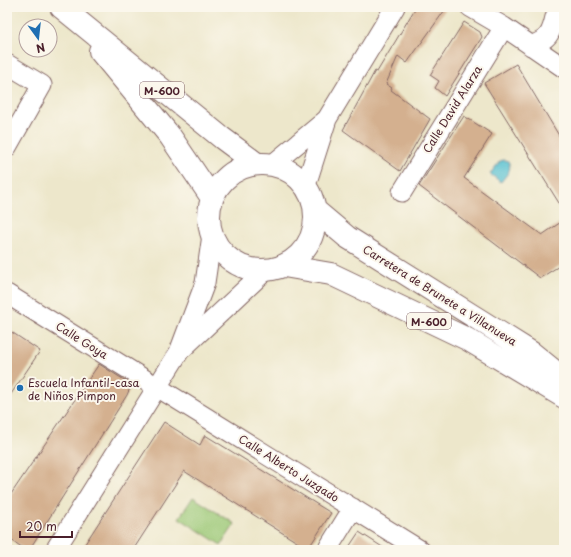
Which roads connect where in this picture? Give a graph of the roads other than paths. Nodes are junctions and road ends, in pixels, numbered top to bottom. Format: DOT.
graph roads {
  1 [pos="395,7"];
  2 [pos="470,7"];
  3 [pos="65,10"];
  4 [pos="553,12"];
  5 [pos="504,27"];
  6 [pos="564,36"];
  7 [pos="531,46"];
  8 [pos="7,64"];
  9 [pos="564,68"];
  10 [pos="327,119"];
  11 [pos="7,147"];
  12 [pos="265,164"];
  13 [pos="306,186"];
  14 [pos="402,192"];
  15 [pos="212,198"];
  16 [pos="316,211"];
  17 [pos="212,235"];
  18 [pos="275,269"];
  19 [pos="7,294"];
  20 [pos="180,352"];
  21 [pos="564,379"];
  22 [pos="158,387"];
  23 [pos="564,397"];
  24 [pos="353,508"];
  25 [pos="56,550"];
  26 [pos="327,550"];
  27 [pos="420,550"];
  1 -- 10 [label="street"];
  2 -- 5 [label="street"];
  3 -- 12 [label="highway, M-600"];
  3 -- 15 [label="highway, M-600"];
  4 -- 6 [label="street"];
  4 -- 7 [label="street"];
  5 -- 7 [label="street"];
  5 -- 14 [label="street, Calle David Alarza"];
  7 -- 9 [label="street"];
  8 -- 11 [label="street"];
  10 -- 12 [label="street"];
  10 -- 13 [label="street"];
  12 -- 13 [label="highway, M-600"];
  12 -- 15 [label="highway, M-600"];
  13 -- 16 [label="highway, M-600"];
  15 -- 17 [label="highway, M-600"];
  16 -- 18 [label="highway, M-600"];
  16 -- 21 [label="highway, Carretera de Brunete a Villanueva / M-600"];
  17 -- 18 [label="highway, M-600"];
  17 -- 20 [label="street"];
  18 -- 20 [label="street"];
  18 -- 23 [label="highway, Carretera de Brunete a Villanueva / M-600"];
  19 -- 22 [label="street, Calle Goya"];
  20 -- 22 [label="street"];
  22 -- 24 [label="street, Calle Alberto Juzgado"];
  22 -- 25 [label="street"];
  24 -- 26 [label="street"];
  24 -- 27 [label="street, Calle Alberto Juzgado"];
}
